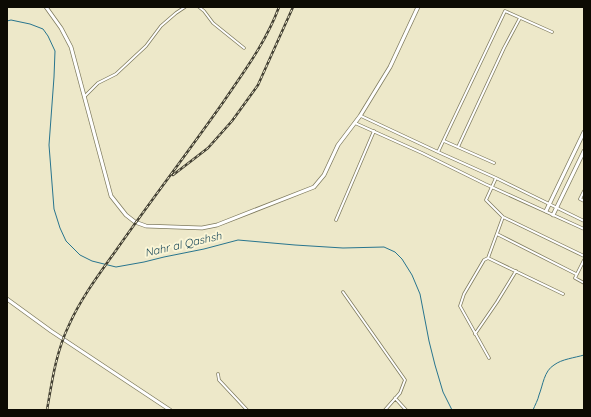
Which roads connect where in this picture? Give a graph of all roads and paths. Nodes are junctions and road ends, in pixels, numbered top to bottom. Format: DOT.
graph roads {
  1 [pos="46,7"];
  2 [pos="185,7"];
  3 [pos="199,7"];
  4 [pos="418,7"];
  5 [pos="520,18"];
  6 [pos="552,32"];
  7 [pos="244,48"];
  8 [pos="85,96"];
  9 [pos="360,116"];
  10 [pos="355,123"];
  11 [pos="374,131"];
  12 [pos="584,132"];
  13 [pos="444,140"];
  14 [pos="458,147"];
  15 [pos="584,151"];
  16 [pos="438,152"];
  17 [pos="494,163"];
  18 [pos="496,178"];
  19 [pos="492,187"];
  20 [pos="584,191"];
  21 [pos="584,201"];
  22 [pos="549,204"];
  23 [pos="557,207"];
  24 [pos="546,211"];
  25 [pos="553,215"];
  26 [pos="503,217"];
  27 [pos="336,220"];
  28 [pos="584,221"];
  29 [pos="584,229"];
  30 [pos="497,234"];
  31 [pos="584,256"];
  32 [pos="488,258"];
  33 [pos="584,260"];
  34 [pos="516,272"];
  35 [pos="576,274"];
  36 [pos="584,282"];
  37 [pos="343,292"];
  38 [pos="563,294"];
  39 [pos="7,299"];
  40 [pos="475,334"];
  41 [pos="489,358"];
  42 [pos="218,374"];
  43 [pos="396,398"];
  44 [pos="170,410"];
  45 [pos="247,410"];
  46 [pos="385,410"];
  47 [pos="406,410"];
  1 -- 8 [label="street"];
  2 -- 8 [label="street"];
  3 -- 7 [label="street"];
  4 -- 9 [label="street"];
  5 -- 6 [label="street"];
  5 -- 13 [label="street"];
  5 -- 14 [label="street"];
  8 -- 10 [label="street"];
  9 -- 10 [label="street"];
  9 -- 16 [label="street"];
  10 -- 11 [label="street"];
  11 -- 19 [label="street"];
  11 -- 27 [label="street"];
  12 -- 22 [label="street"];
  13 -- 14 [label="street"];
  13 -- 16 [label="street"];
  14 -- 17 [label="street"];
  15 -- 23 [label="street"];
  16 -- 18 [label="street"];
  18 -- 19 [label="street"];
  18 -- 22 [label="street"];
  19 -- 24 [label="street"];
  19 -- 26 [label="street"];
  20 -- 21 [label="street"];
  22 -- 23 [label="street"];
  22 -- 24 [label="street"];
  23 -- 25 [label="street"];
  23 -- 28 [label="street"];
  24 -- 25 [label="street"];
  25 -- 29 [label="street"];
  26 -- 30 [label="street"];
  26 -- 31 [label="street"];
  30 -- 32 [label="street"];
  30 -- 35 [label="street"];
  32 -- 34 [label="street"];
  32 -- 40 [label="street"];
  33 -- 35 [label="street"];
  34 -- 38 [label="street"];
  34 -- 40 [label="street"];
  35 -- 36 [label="street"];
  37 -- 43 [label="street"];
  39 -- 44 [label="street"];
  40 -- 41 [label="street"];
  42 -- 45 [label="street"];
  43 -- 46 [label="street"];
  43 -- 47 [label="street"];
}
